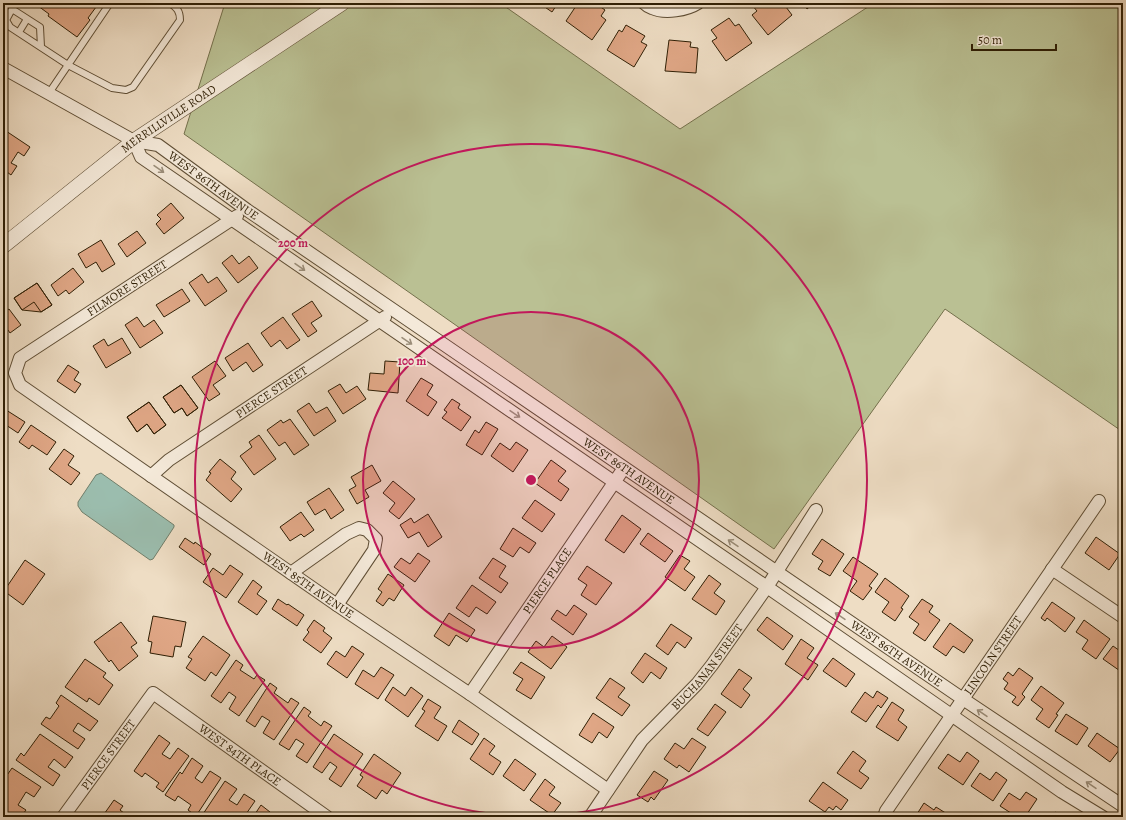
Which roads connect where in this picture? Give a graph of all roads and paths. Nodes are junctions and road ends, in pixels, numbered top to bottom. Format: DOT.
graph roads {
  1 [pos="110,3"];
  2 [pos="170,3"];
  3 [pos="342,3"];
  4 [pos="644,3"];
  5 [pos="698,3"];
  6 [pos="13,6"];
  7 [pos="28,19"];
  8 [pos="19,32"];
  9 [pos="41,47"];
  10 [pos="68,65"];
  11 [pos="3,68"];
  12 [pos="49,93"];
  13 [pos="134,141"];
  14 [pos="247,210"];
  15 [pos="231,220"];
  16 [pos="3,246"];
  17 [pos="394,311"];
  18 [pos="379,321"];
  19 [pos="15,373"];
  20 [pos="624,468"];
  21 [pos="151,476"];
  22 [pos="614,482"];
  23 [pos="1099,501"];
  24 [pos="816,510"];
  25 [pos="1052,569"];
  26 [pos="776,572"];
  27 [pos="291,573"];
  28 [pos="767,587"];
  29 [pos="337,605"];
  30 [pos="1123,617"];
  31 [pos="153,693"];
  32 [pos="470,694"];
  33 [pos="963,699"];
  34 [pos="952,716"];
  35 [pos="608,790"];
  36 [pos="1123,806"];
  37 [pos="883,815"];
  38 [pos="63,817"];
  39 [pos="327,817"];
  40 [pos="590,817"];
  41 [pos="1103,817"];
  1 -- 10 [label="lane"];
  2 -- 10 [label="lane"];
  3 -- 13 [label="street, MERRILLVILLE ROAD"];
  4 -- 5 [label="street"];
  6 -- 7 [label="lane"];
  6 -- 8 [label="lane"];
  7 -- 8 [label="lane"];
  7 -- 9 [label="lane"];
  8 -- 9 [label="lane"];
  9 -- 10 [label="lane"];
  10 -- 12 [label="lane"];
  11 -- 12 [label="street, WEST 86TH AVENUE"];
  12 -- 13 [label="street, WEST 86TH AVENUE"];
  13 -- 14 [label="street, WEST 86TH AVENUE"];
  13 -- 15 [label="street, WEST 86TH AVENUE, one-way"];
  13 -- 16 [label="street, MERRILLVILLE ROAD"];
  14 -- 15 [label="street, FILMORE STREET"];
  14 -- 17 [label="street, WEST 86TH AVENUE"];
  15 -- 18 [label="street, WEST 86TH AVENUE, one-way"];
  15 -- 19 [label="street, FILMORE STREET"];
  17 -- 18 [label="street, PIERCE STREET"];
  17 -- 20 [label="street, WEST 86TH AVENUE"];
  18 -- 21 [label="street, PIERCE STREET"];
  18 -- 22 [label="street, WEST 86TH AVENUE, one-way"];
  19 -- 21 [label="street, WEST 85TH AVENUE"];
  20 -- 22 [label="street, PIERCE PLACE"];
  26 -- 20 [label="street, WEST 86TH AVENUE, one-way"];
  21 -- 27 [label="street, WEST 85TH AVENUE"];
  22 -- 28 [label="street, WEST 86TH AVENUE"];
  22 -- 32 [label="street, PIERCE PLACE"];
  23 -- 25 [label="street, LINCOLN STREET"];
  24 -- 26 [label="street, BUCHANAN STREET"];
  25 -- 30 [label="street"];
  25 -- 33 [label="street, LINCOLN STREET"];
  26 -- 28 [label="street, BUCHANAN STREET"];
  33 -- 26 [label="street, WEST 86TH AVENUE, one-way"];
  27 -- 29 [label="street, WEST 85TH AVENUE"];
  27 -- 29 [label="street"];
  28 -- 34 [label="street, WEST 86TH AVENUE"];
  28 -- 35 [label="street, BUCHANAN STREET"];
  29 -- 32 [label="street, WEST 85TH AVENUE"];
  31 -- 38 [label="street, PIERCE STREET"];
  31 -- 39 [label="street, WEST 84TH PLACE"];
  32 -- 35 [label="street, WEST 85TH AVENUE"];
  33 -- 34 [label="street, LINCOLN STREET"];
  36 -- 33 [label="street, WEST 86TH AVENUE, one-way"];
  34 -- 37 [label="street, LINCOLN STREET"];
  34 -- 41 [label="street, WEST 86TH AVENUE"];
  35 -- 40 [label="street, BUCHANAN STREET"];
}
